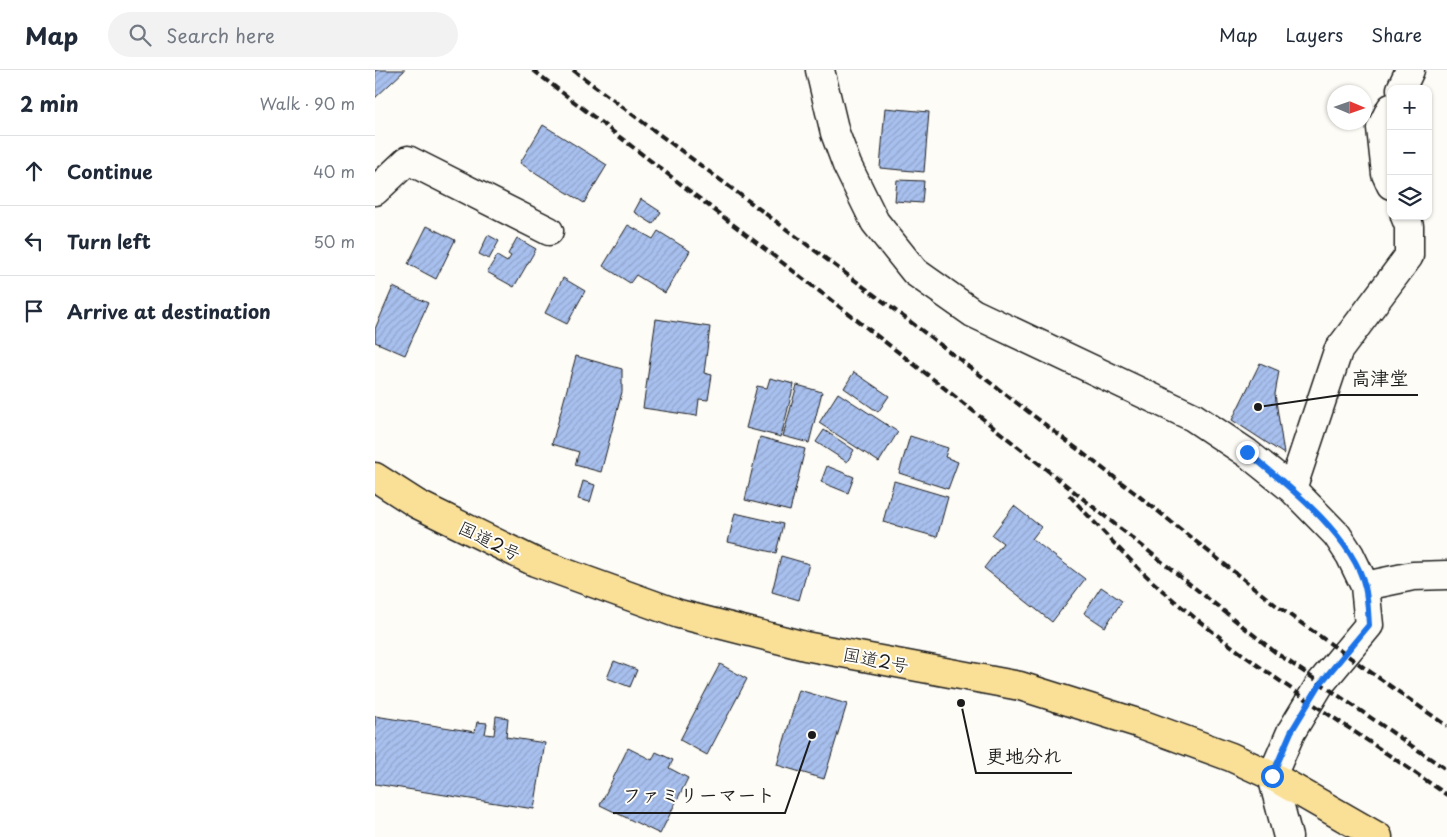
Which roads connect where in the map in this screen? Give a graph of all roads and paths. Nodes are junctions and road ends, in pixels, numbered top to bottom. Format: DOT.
graph roads {
  1 [pos="819,70"];
  2 [pos="1410,70"];
  3 [pos="1403,85"];
  4 [pos="1387,116"];
  5 [pos="1387,176"];
  6 [pos="375,191"];
  7 [pos="1407,220"];
  8 [pos="549,230"];
  9 [pos="375,478"];
  10 [pos="1292,489"];
  11 [pos="1447,575"];
  12 [pos="1365,586"];
  13 [pos="1272,776"];
  14 [pos="1288,837"];
  15 [pos="1378,837"];
  1 -- 10 [label="street"];
  2 -- 3 [label="street"];
  4 -- 5 [label="street"];
  6 -- 8 [label="street"];
  7 -- 10 [label="street"];
  9 -- 13 [label="highway, 国道2号"];
  10 -- 12 [label="street"];
  11 -- 12 [label="street"];
  12 -- 13 [label="street"];
  13 -- 14 [label="street"];
  13 -- 15 [label="highway, 国道2号"];
}
